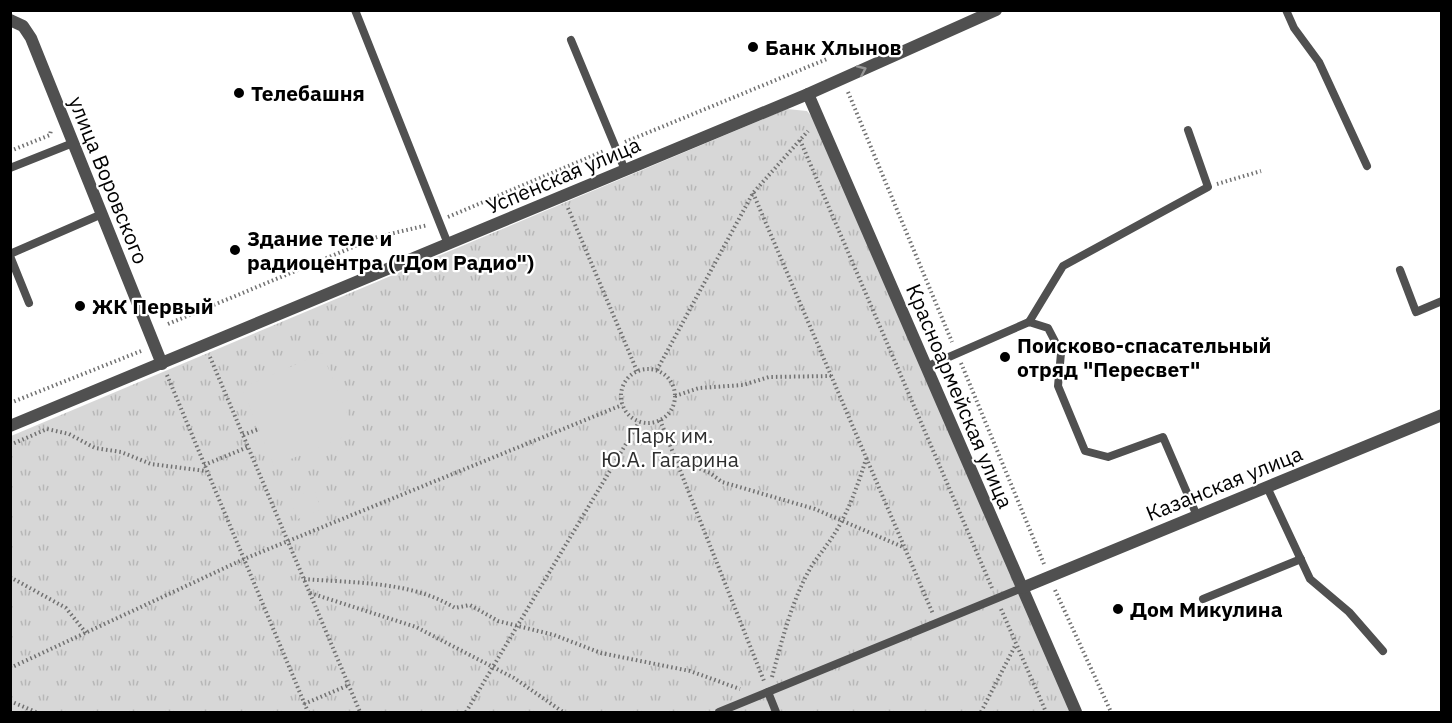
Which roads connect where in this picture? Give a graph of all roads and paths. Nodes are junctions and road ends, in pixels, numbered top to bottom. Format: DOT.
graph roads {
  1 [pos="355,10"];
  2 [pos="996,10"];
  3 [pos="1286,10"];
  4 [pos="10,20"];
  5 [pos="571,40"];
  6 [pos="827,59"];
  7 [pos="844,82"];
  8 [pos="808,94"];
  9 [pos="819,119"];
  10 [pos="52,128"];
  11 [pos="1188,130"];
  12 [pos="800,140"];
  13 [pos="73,143"];
  14 [pos="615,146"];
  15 [pos="10,151"];
  16 [pos="1367,166"];
  17 [pos="10,168"];
  18 [pos="625,170"];
  19 [pos="1261,171"];
  20 [pos="1208,187"];
  21 [pos="753,193"];
  22 [pos="563,195"];
  23 [pos="102,214"];
  24 [pos="438,221"];
  25 [pos="448,244"];
  26 [pos="10,255"];
  27 [pos="1400,270"];
  28 [pos="1442,302"];
  29 [pos="29,303"];
  30 [pos="1029,322"];
  31 [pos="168,324"];
  32 [pos="141,351"];
  33 [pos="208,353"];
  34 [pos="957,354"];
  35 [pos="162,363"];
  36 [pos="926,367"];
  37 [pos="657,370"];
  38 [pos="637,371"];
  39 [pos="831,376"];
  40 [pos="675,396"];
  41 [pos="10,403"];
  42 [pos="622,405"];
  43 [pos="1442,415"];
  44 [pos="660,420"];
  45 [pos="639,422"];
  46 [pos="11,423"];
  47 [pos="259,429"];
  48 [pos="243,435"];
  49 [pos="10,445"];
  50 [pos="248,447"];
  51 [pos="675,458"];
  52 [pos="866,459"];
  53 [pos="204,465"];
  54 [pos="207,471"];
  55 [pos="1267,487"];
  56 [pos="1197,516"];
  57 [pos="841,521"];
  58 [pos="288,541"];
  59 [pos="904,547"];
  60 [pos="244,559"];
  61 [pos="1301,559"];
  62 [pos="1049,576"];
  63 [pos="10,577"];
  64 [pos="304,579"];
  65 [pos="1022,588"];
  66 [pos="309,592"];
  67 [pos="996,598"];
  68 [pos="1203,600"];
  69 [pos="936,623"];
  70 [pos="517,627"];
  71 [pos="86,633"];
  72 [pos="1016,643"];
  73 [pos="1383,651"];
  74 [pos="493,667"];
  75 [pos="10,668"];
  76 [pos="349,685"];
  77 [pos="765,694"];
  78 [pos="10,701"];
  79 [pos="304,704"];
  80 [pos="36,712"];
  81 [pos="308,712"];
  82 [pos="360,712"];
  83 [pos="466,712"];
  84 [pos="563,712"];
  85 [pos="719,712"];
  86 [pos="776,712"];
  87 [pos="981,712"];
  88 [pos="1046,712"];
  89 [pos="1076,712"];
  90 [pos="1110,712"];
  1 -- 24 [label="lane"];
  8 -- 2 [label="street, Успенская улица, one-way"];
  3 -- 16 [label="lane"];
  4 -- 13 [label="street, улица Воровского"];
  5 -- 14 [label="lane"];
  6 -- 14 [label="path"];
  7 -- 34 [label="path"];
  8 -- 9 [label="street, Красноармейская улица"];
  8 -- 18 [label="street, Успенская улица"];
  9 -- 12 [label="path"];
  9 -- 36 [label="street, Красноармейская улица"];
  10 -- 15 [label="path"];
  11 -- 20 [label="lane"];
  12 -- 21 [label="path"];
  12 -- 67 [label="path"];
  13 -- 17 [label="lane"];
  13 -- 23 [label="street, улица Воровского"];
  14 -- 18 [label="lane"];
  14 -- 24 [label="path"];
  18 -- 22 [label="street, Успенская улица"];
  19 -- 20 [label="path"];
  20 -- 30 [label="lane"];
  21 -- 37 [label="path"];
  21 -- 39 [label="path"];
  22 -- 25 [label="street, Успенская улица"];
  22 -- 38 [label="path"];
  23 -- 26 [label="lane"];
  23 -- 35 [label="street, улица Воровского"];
  24 -- 25 [label="lane"];
  24 -- 31 [label="path"];
  25 -- 35 [label="street, Успенская улица"];
  26 -- 29 [label="lane"];
  27 -- 28 [label="lane"];
  30 -- 34 [label="lane"];
  30 -- 56 [label="lane"];
  32 -- 41 [label="path"];
  33 -- 48 [label="path"];
  34 -- 36 [label="lane"];
  34 -- 62 [label="path"];
  35 -- 46 [label="street, Успенская улица"];
  35 -- 53 [label="path"];
  36 -- 65 [label="street, Красноармейская улица"];
  37 -- 38 [label="path"];
  37 -- 40 [label="path"];
  38 -- 42 [label="path"];
  39 -- 40 [label="path"];
  39 -- 52 [label="path"];
  40 -- 44 [label="path"];
  42 -- 45 [label="path"];
  42 -- 58 [label="path"];
  43 -- 55 [label="street, Казанская улица"];
  44 -- 45 [label="path"];
  44 -- 51 [label="path"];
  45 -- 70 [label="path"];
  47 -- 48 [label="path"];
  48 -- 50 [label="path"];
  49 -- 54 [label="path"];
  50 -- 53 [label="path"];
  50 -- 58 [label="path"];
  51 -- 57 [label="path"];
  51 -- 77 [label="path"];
  52 -- 57 [label="path"];
  52 -- 59 [label="path"];
  53 -- 54 [label="path"];
  54 -- 60 [label="path"];
  55 -- 56 [label="street, Казанская улица"];
  55 -- 61 [label="lane"];
  56 -- 62 [label="street, Казанская улица"];
  57 -- 59 [label="path"];
  57 -- 77 [label="path"];
  58 -- 60 [label="path"];
  58 -- 64 [label="path"];
  59 -- 69 [label="path"];
  60 -- 71 [label="path"];
  60 -- 79 [label="path"];
  61 -- 68 [label="lane"];
  61 -- 73 [label="lane"];
  62 -- 65 [label="street, Казанская улица"];
  62 -- 90 [label="path"];
  63 -- 71 [label="path"];
  64 -- 66 [label="path"];
  64 -- 70 [label="path"];
  65 -- 67 [label="lane"];
  65 -- 89 [label="street, Красноармейская улица"];
  66 -- 74 [label="path"];
  66 -- 76 [label="path"];
  67 -- 69 [label="lane"];
  67 -- 72 [label="path"];
  69 -- 77 [label="lane"];
  70 -- 74 [label="path"];
  70 -- 77 [label="path"];
  71 -- 75 [label="path"];
  72 -- 87 [label="path"];
  72 -- 88 [label="path"];
  74 -- 83 [label="path"];
  74 -- 84 [label="path"];
  76 -- 79 [label="path"];
  76 -- 82 [label="path"];
  77 -- 85 [label="lane"];
  77 -- 86 [label="lane"];
  78 -- 80 [label="path"];
  79 -- 81 [label="path"];
}
